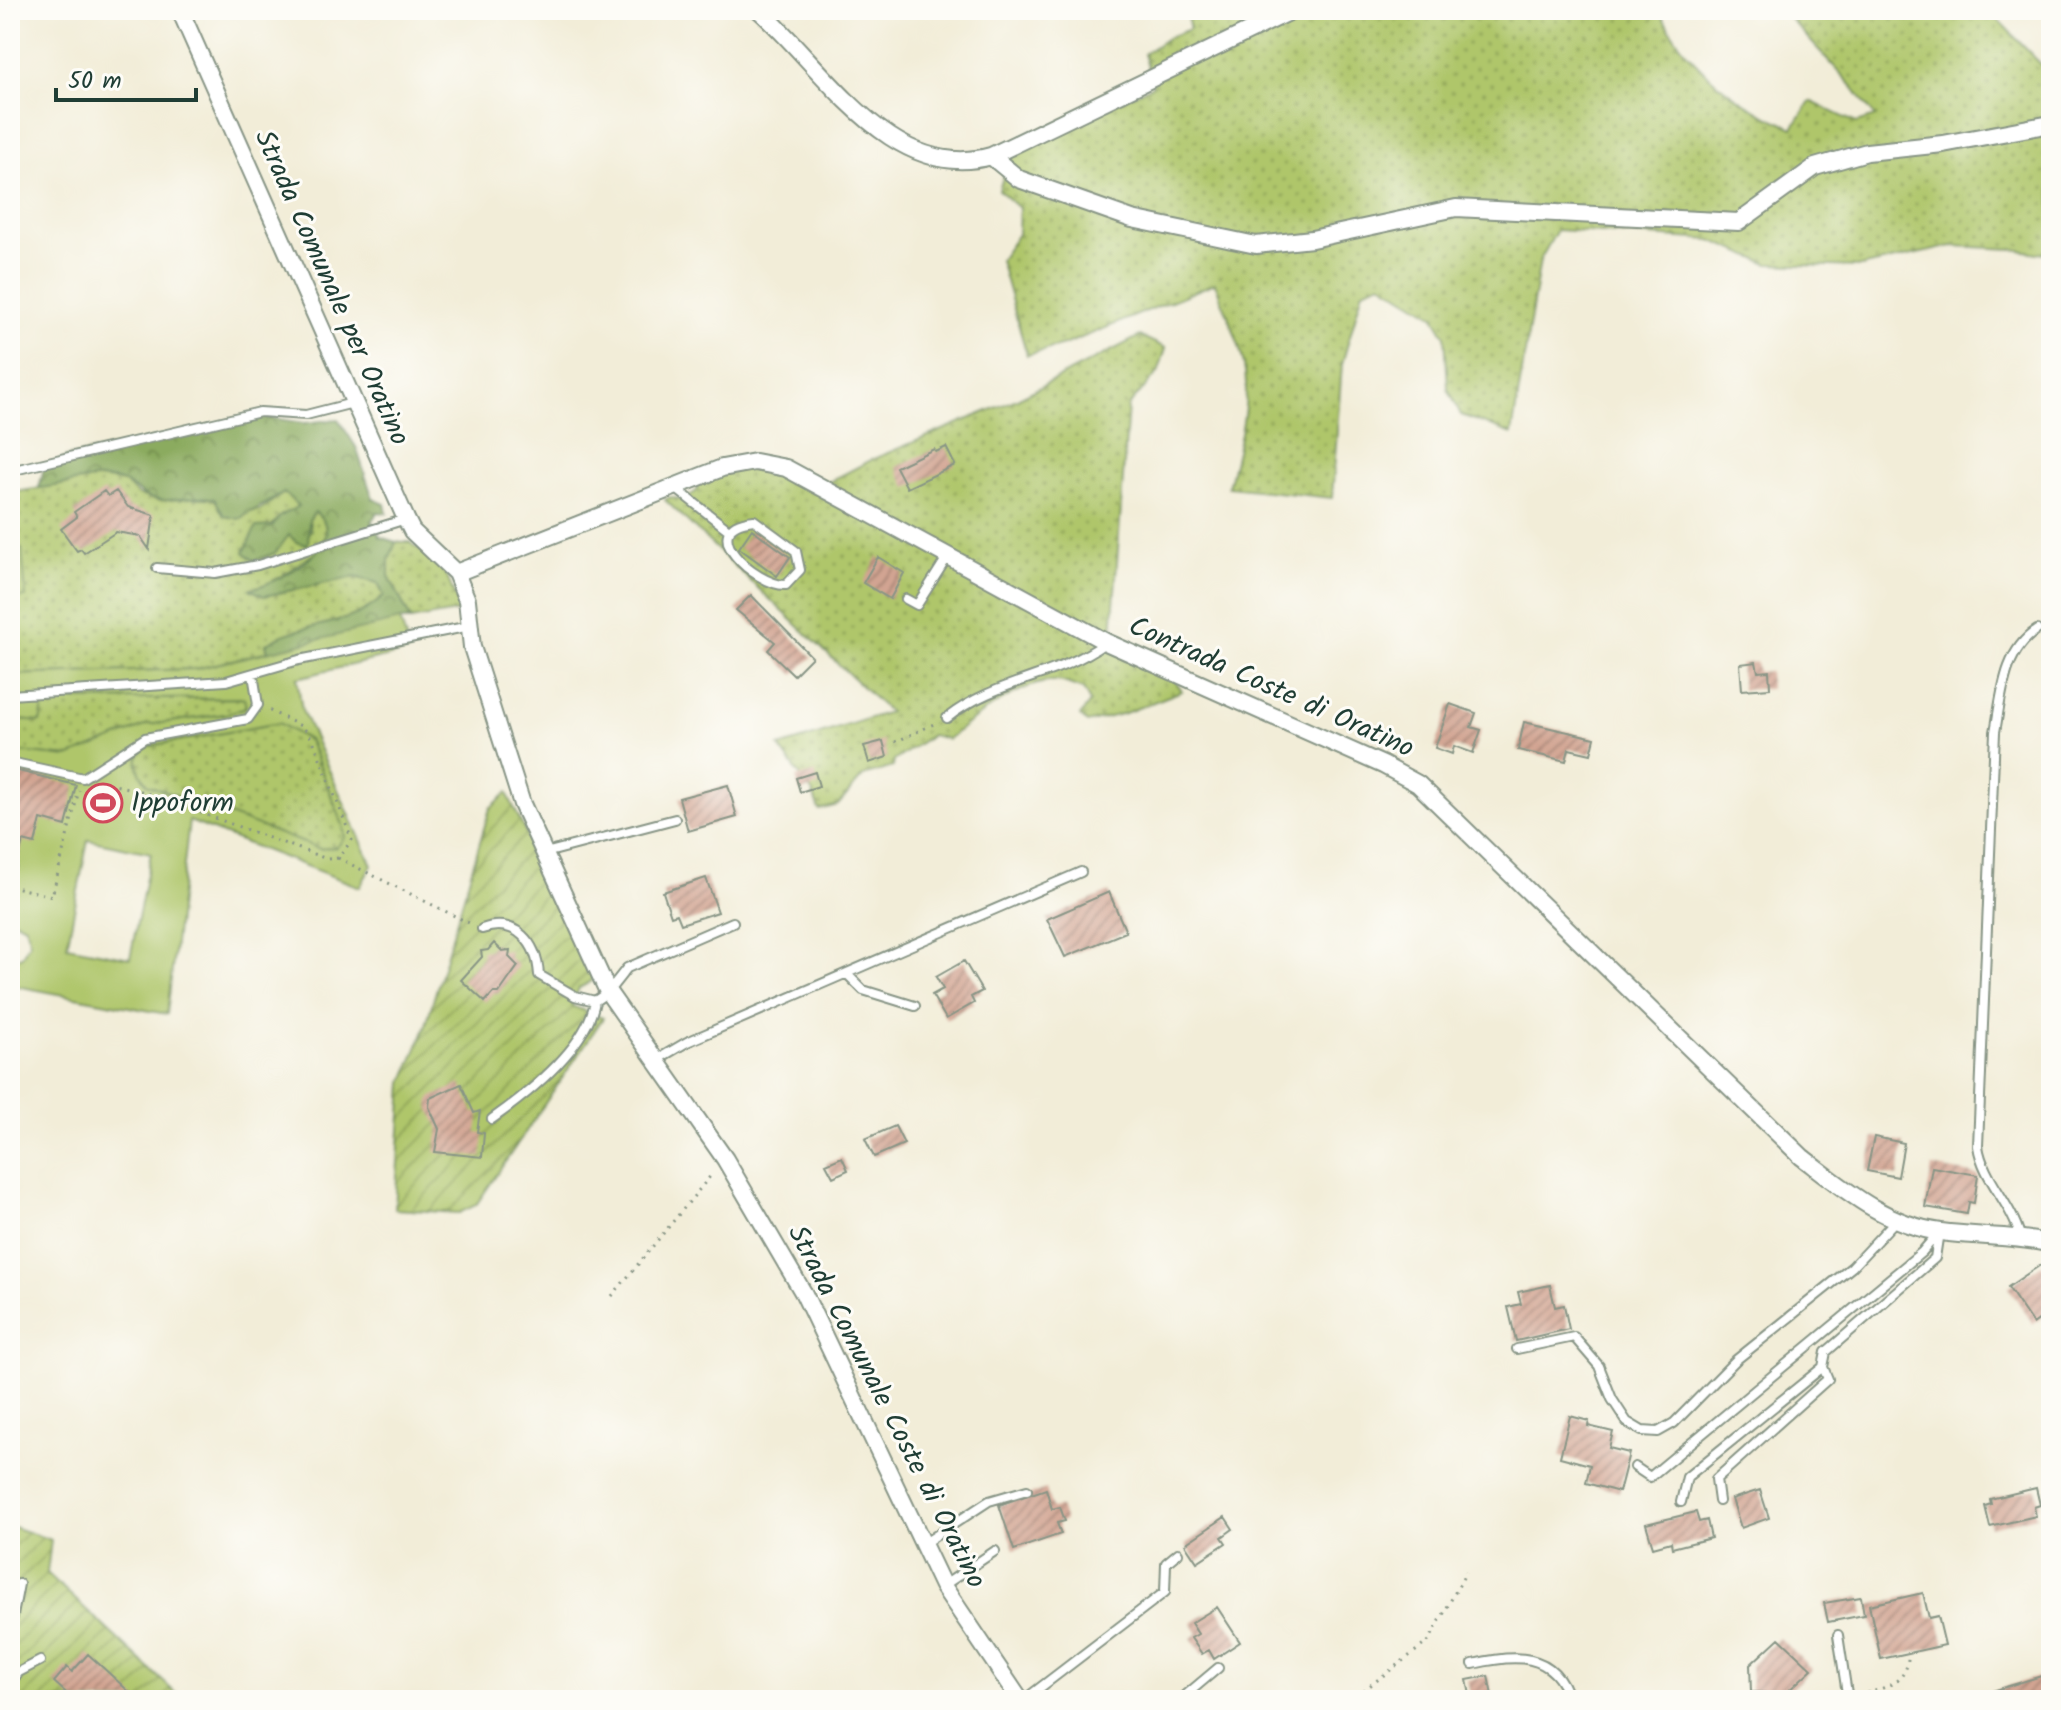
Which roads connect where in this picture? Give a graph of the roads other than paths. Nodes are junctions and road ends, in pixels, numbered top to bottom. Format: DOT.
graph roads {
  1 [pos="180,10"];
  2 [pos="759,10"];
  3 [pos="1293,10"];
  4 [pos="2051,124"];
  5 [pos="991,156"];
  6 [pos="353,403"];
  7 [pos="10,471"];
  8 [pos="674,486"];
  9 [pos="406,519"];
  10 [pos="730,531"];
  11 [pos="948,556"];
  12 [pos="157,568"];
  13 [pos="456,573"];
  14 [pos="906,599"];
  15 [pos="470,626"];
  16 [pos="2037,630"];
  17 [pos="1106,642"];
  18 [pos="253,674"];
  19 [pos="10,695"];
  20 [pos="947,718"];
  21 [pos="10,762"];
  22 [pos="675,819"];
  23 [pos="545,853"];
  24 [pos="1081,872"];
  25 [pos="733,922"];
  26 [pos="482,929"];
  27 [pos="847,974"];
  28 [pos="602,997"];
  29 [pos="915,1006"];
  30 [pos="658,1059"];
  31 [pos="492,1119"];
  32 [pos="1896,1220"];
  33 [pos="1939,1232"];
  34 [pos="2020,1236"];
  35 [pos="2051,1244"];
  36 [pos="1517,1349"];
  37 [pos="1823,1367"];
  38 [pos="1635,1467"];
  39 [pos="1027,1490"];
  40 [pos="1719,1501"];
  41 [pos="1681,1502"];
  42 [pos="923,1544"];
  43 [pos="995,1551"];
  44 [pos="1178,1553"];
  45 [pos="19,1584"];
  46 [pos="943,1586"];
  47 [pos="10,1631"];
  48 [pos="1838,1635"];
  49 [pos="40,1661"];
  50 [pos="1473,1664"];
  51 [pos="1218,1668"];
  52 [pos="10,1683"];
  53 [pos="1848,1699"];
  54 [pos="1022,1700"];
  55 [pos="1180,1700"];
  56 [pos="1569,1700"];
  1 -- 6 [label="street, Strada Comunale per Oratino"];
  2 -- 5 [label="street"];
  3 -- 5 [label="street"];
  4 -- 5 [label="street"];
  6 -- 7 [label="lane"];
  6 -- 9 [label="street, Strada Comunale per Oratino"];
  8 -- 10 [label="lane"];
  8 -- 11 [label="street, Contrada Coste di Oratino"];
  8 -- 13 [label="street, Contrada Coste di Oratino"];
  9 -- 12 [label="lane"];
  9 -- 13 [label="street, Strada Comunale per Oratino"];
  10 -- 10 [label="lane"];
  11 -- 14 [label="lane"];
  11 -- 17 [label="street, Contrada Coste di Oratino"];
  13 -- 15 [label="street, Strada Comunale Coste di Oratino"];
  15 -- 18 [label="lane"];
  15 -- 23 [label="street, Strada Comunale Coste di Oratino"];
  16 -- 34 [label="lane"];
  17 -- 20 [label="lane"];
  17 -- 32 [label="street, Contrada Coste di Oratino"];
  18 -- 19 [label="lane"];
  18 -- 21 [label="lane"];
  22 -- 23 [label="lane"];
  23 -- 28 [label="street, Strada Comunale Coste di Oratino"];
  24 -- 27 [label="lane"];
  25 -- 28 [label="lane"];
  26 -- 28 [label="lane"];
  27 -- 29 [label="lane"];
  27 -- 30 [label="lane"];
  28 -- 30 [label="street, Strada Comunale Coste di Oratino"];
  28 -- 31 [label="lane"];
  30 -- 42 [label="street, Strada Comunale Coste di Oratino"];
  32 -- 33 [label="street, Contrada Coste di Oratino"];
  32 -- 36 [label="lane"];
  33 -- 34 [label="street, Contrada Coste di Oratino"];
  33 -- 37 [label="lane"];
  33 -- 38 [label="lane"];
  34 -- 35 [label="street, Contrada Coste di Oratino"];
  37 -- 40 [label="lane"];
  37 -- 41 [label="lane"];
  39 -- 42 [label="lane"];
  42 -- 46 [label="street, Strada Comunale Coste di Oratino"];
  43 -- 46 [label="lane"];
  44 -- 54 [label="lane"];
  45 -- 47 [label="lane"];
  46 -- 54 [label="street, Strada Comunale Coste di Oratino"];
  48 -- 53 [label="lane"];
  49 -- 52 [label="lane"];
  50 -- 56 [label="lane"];
  51 -- 55 [label="lane"];
}
